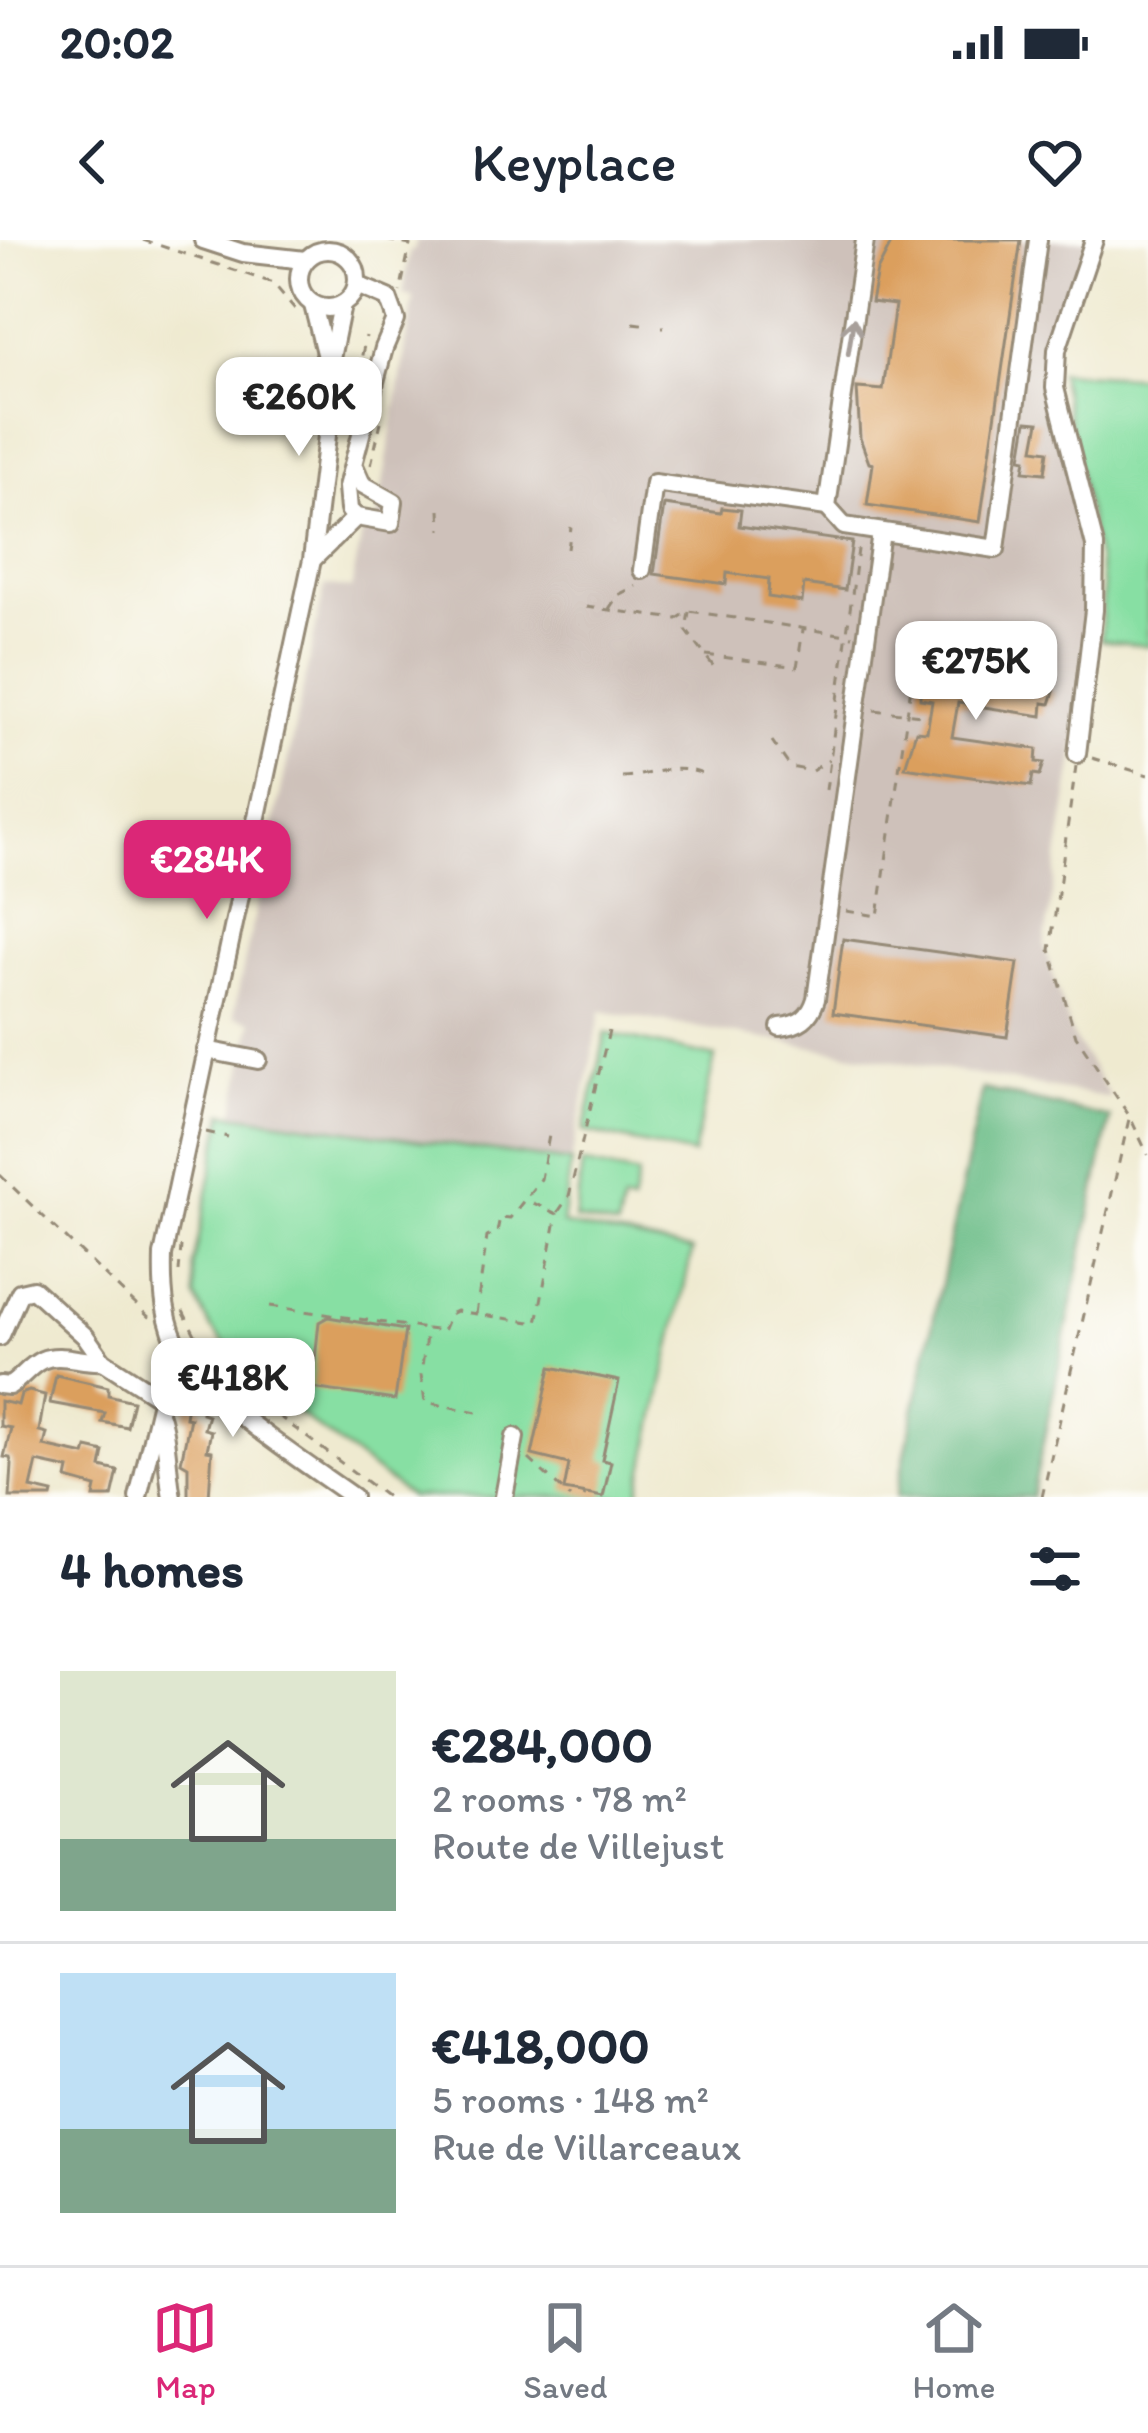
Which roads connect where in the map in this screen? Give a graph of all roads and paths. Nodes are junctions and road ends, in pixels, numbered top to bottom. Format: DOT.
graph roads {
  1 [pos="143,240"];
  2 [pos="203,240"];
  3 [pos="865,240"];
  4 [pos="1038,240"];
  5 [pos="1094,240"];
  6 [pos="328,245"];
  7 [pos="350,249"];
  8 [pos="243,253"];
  9 [pos="305,260"];
  10 [pos="298,283"];
  11 [pos="357,285"];
  12 [pos="313,305"];
  13 [pos="342,305"];
  14 [pos="633,323"];
  15 [pos="649,325"];
  16 [pos="308,326"];
  17 [pos="328,368"];
  18 [pos="329,419"];
  19 [pos="364,429"];
  20 [pos="355,468"];
  21 [pos="827,507"];
  22 [pos="440,510"];
  23 [pos="356,517"];
  24 [pos="571,527"];
  25 [pos="856,528"];
  26 [pos="441,530"];
  27 [pos="881,532"];
  28 [pos="568,549"];
  29 [pos="312,560"];
  30 [pos="640,574"];
  31 [pos="586,608"];
  32 [pos="608,610"];
  33 [pos="689,611"];
  34 [pos="803,628"];
  35 [pos="846,634"];
  36 [pos="866,638"];
  37 [pos="917,645"];
  38 [pos="706,656"];
  39 [pos="714,667"];
  40 [pos="857,707"];
  41 [pos="908,714"];
  42 [pos="930,716"];
  43 [pos="772,741"];
  44 [pos="1077,754"];
  45 [pos="831,759"];
  46 [pos="703,774"];
  47 [pos="1148,775"];
  48 [pos="622,777"];
  49 [pos="826,790"];
  50 [pos="829,904"];
  51 [pos="780,1027"];
  52 [pos="610,1028"];
  53 [pos="206,1051"];
  54 [pos="258,1060"];
  55 [pos="1130,1117"];
  56 [pos="550,1130"];
  57 [pos="203,1132"];
  58 [pos="228,1137"];
  59 [pos="1148,1155"];
  60 [pos="0,1175"];
  61 [pos="525,1199"];
  62 [pos="557,1214"];
  63 [pos="182,1240"];
  64 [pos="179,1276"];
  65 [pos="179,1300"];
  66 [pos="270,1306"];
  67 [pos="476,1314"];
  68 [pos="427,1329"];
  69 [pos="173,1333"];
  70 [pos="0,1337"];
  71 [pos="182,1356"];
  72 [pos="103,1361"];
  73 [pos="0,1385"];
  74 [pos="161,1407"];
  75 [pos="477,1412"];
  76 [pos="515,1441"];
  77 [pos="142,1497"];
  78 [pos="162,1497"];
  79 [pos="172,1497"];
  80 [pos="353,1497"];
  81 [pos="387,1497"];
  82 [pos="504,1497"];
  83 [pos="570,1497"];
  84 [pos="1042,1497"];
  1 -- 16 [label="path"];
  2 -- 8 [label="street"];
  21 -- 3 [label="street, one-way"];
  4 -- 27 [label="street"];
  5 -- 44 [label="street"];
  6 -- 7 [label="street"];
  6 -- 9 [label="street"];
  7 -- 11 [label="street"];
  8 -- 9 [label="street"];
  8 -- 10 [label="street"];
  9 -- 10 [label="street"];
  10 -- 12 [label="street"];
  11 -- 13 [label="street"];
  11 -- 19 [label="street"];
  12 -- 13 [label="street"];
  12 -- 17 [label="street"];
  13 -- 17 [label="street"];
  14 -- 15 [label="path"];
  17 -- 18 [label="street"];
  18 -- 19 [label="street"];
  18 -- 29 [label="street"];
  19 -- 20 [label="street"];
  20 -- 23 [label="street"];
  20 -- 23 [label="street"];
  21 -- 25 [label="street"];
  21 -- 30 [label="street"];
  22 -- 26 [label="path"];
  23 -- 29 [label="street"];
  24 -- 28 [label="path"];
  25 -- 27 [label="street"];
  25 -- 35 [label="path"];
  27 -- 36 [label="street"];
  29 -- 53 [label="street"];
  30 -- 32 [label="path"];
  31 -- 32 [label="path"];
  32 -- 33 [label="path"];
  33 -- 34 [label="path"];
  33 -- 38 [label="path"];
  34 -- 35 [label="path"];
  34 -- 38 [label="path"];
  35 -- 36 [label="path"];
  35 -- 45 [label="path"];
  36 -- 40 [label="street"];
  37 -- 41 [label="path"];
  38 -- 39 [label="path"];
  40 -- 41 [label="path"];
  40 -- 50 [label="street"];
  41 -- 42 [label="path"];
  41 -- 50 [label="path"];
  43 -- 45 [label="path"];
  44 -- 47 [label="path"];
  44 -- 55 [label="path"];
  45 -- 49 [label="path"];
  46 -- 48 [label="path"];
  50 -- 51 [label="street"];
  52 -- 62 [label="path"];
  53 -- 54 [label="street"];
  53 -- 69 [label="street"];
  55 -- 59 [label="path"];
  55 -- 84 [label="path"];
  56 -- 61 [label="path"];
  57 -- 58 [label="path"];
  60 -- 69 [label="path"];
  61 -- 62 [label="path"];
  61 -- 67 [label="path"];
  62 -- 67 [label="path"];
  63 -- 64 [label="path"];
  65 -- 81 [label="path"];
  66 -- 68 [label="path"];
  67 -- 68 [label="path"];
  68 -- 75 [label="path"];
  69 -- 71 [label="street"];
  70 -- 72 [label="street"];
  71 -- 74 [label="street"];
  71 -- 80 [label="street"];
  72 -- 73 [label="street"];
  72 -- 74 [label="street"];
  74 -- 77 [label="street"];
  74 -- 79 [label="street"];
  76 -- 82 [label="street"];
  76 -- 83 [label="path"];
  77 -- 78 [label="street"];
}
